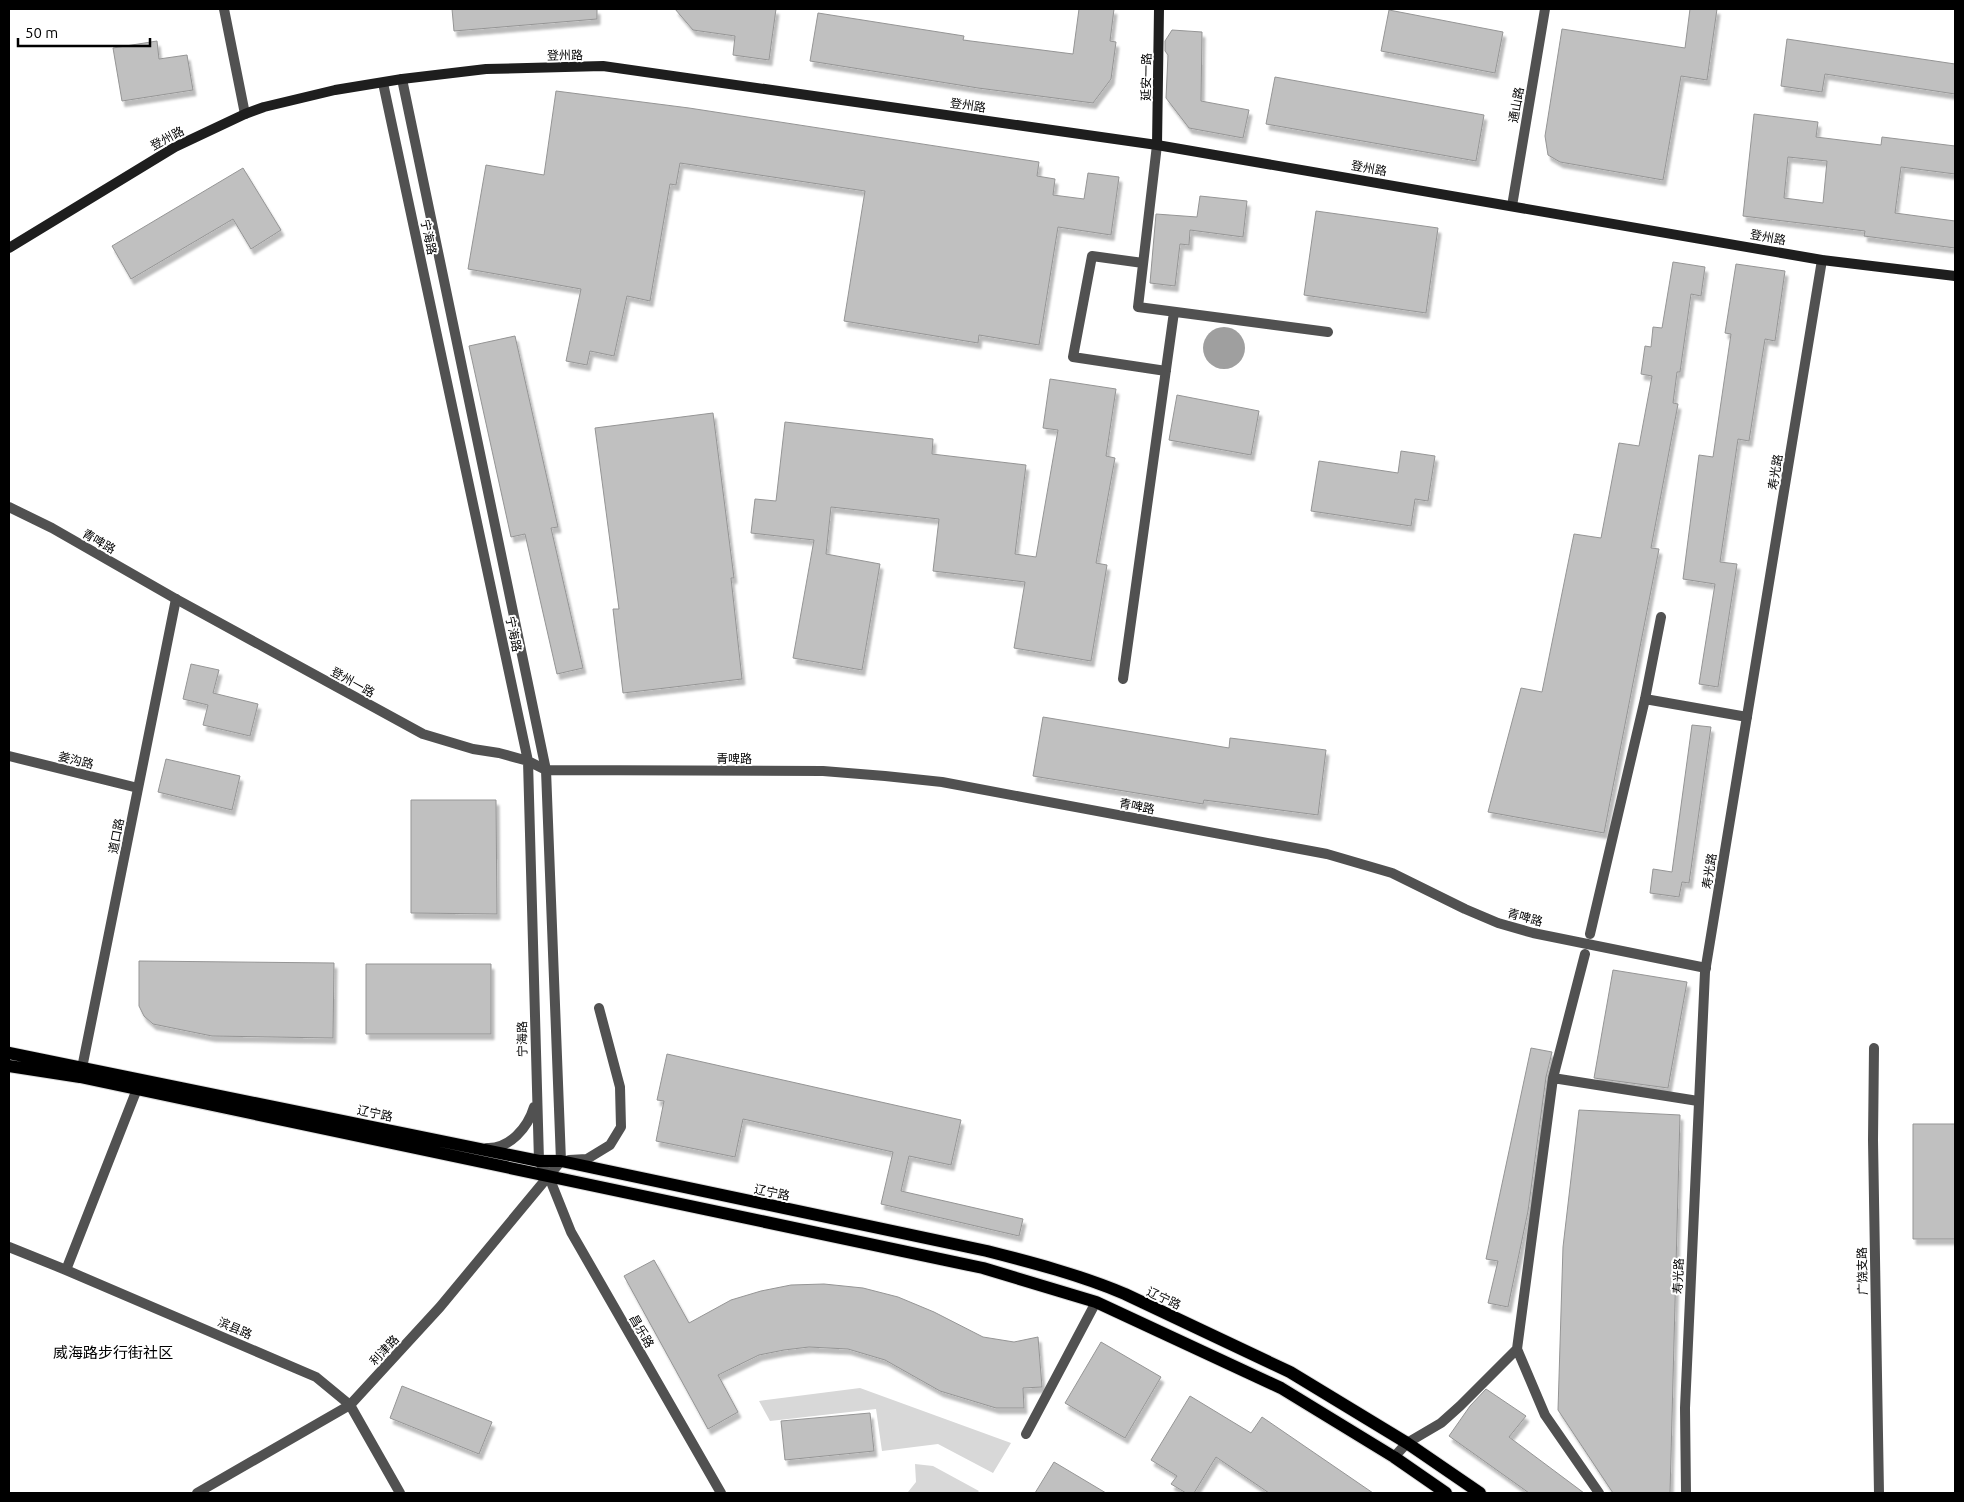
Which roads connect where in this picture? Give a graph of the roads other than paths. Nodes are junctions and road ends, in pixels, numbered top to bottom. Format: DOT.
graph roads {
  1 [pos="224,9"];
  2 [pos="1159,9"];
  3 [pos="1545,9"];
  4 [pos="402,79"];
  5 [pos="383,83"];
  6 [pos="245,114"];
  7 [pos="1157,145"];
  8 [pos="1512,206"];
  9 [pos="9,248"];
  10 [pos="1822,260"];
  11 [pos="1143,263"];
  12 [pos="1955,276"];
  13 [pos="1174,312"];
  14 [pos="1328,332"];
  15 [pos="1166,371"];
  16 [pos="9,507"];
  17 [pos="176,599"];
  18 [pos="1661,617"];
  19 [pos="1123,679"];
  20 [pos="1645,698"];
  21 [pos="1747,717"];
  22 [pos="9,756"];
  23 [pos="528,761"];
  24 [pos="546,770"];
  25 [pos="138,788"];
  26 [pos="1590,934"];
  27 [pos="1585,954"];
  28 [pos="1706,968"];
  29 [pos="599,1008"];
  30 [pos="1874,1048"];
  31 [pos="9,1053"];
  32 [pos="9,1066"];
  33 [pos="81,1072"];
  34 [pos="1553,1078"];
  35 [pos="137,1090"];
  36 [pos="536,1098"];
  37 [pos="1698,1101"];
  38 [pos="477,1148"];
  39 [pos="539,1161"];
  40 [pos="561,1161"];
  41 [pos="549,1177"];
  42 [pos="9,1247"];
  43 [pos="66,1270"];
  44 [pos="1096,1302"];
  45 [pos="1516,1349"];
  46 [pos="350,1405"];
  47 [pos="1026,1434"];
  48 [pos="1407,1443"];
  49 [pos="1394,1457"];
  50 [pos="197,1493"];
  51 [pos="400,1493"];
  52 [pos="721,1493"];
  53 [pos="1446,1493"];
  54 [pos="1479,1493"];
  55 [pos="1599,1493"];
  56 [pos="1686,1493"];
  57 [pos="1879,1493"];
  1 -- 6 [label="street"];
  2 -- 7 [label="main road, 延安一路"];
  3 -- 8 [label="street, 通山路"];
  4 -- 5 [label="main road, 登州路"];
  4 -- 7 [label="main road, 登州路"];
  4 -- 24 [label="street, 宁海路"];
  5 -- 6 [label="main road, 登州路"];
  5 -- 23 [label="street, 宁海路"];
  6 -- 9 [label="main road, 登州路"];
  7 -- 8 [label="main road, 登州路"];
  7 -- 11 [label="street"];
  8 -- 10 [label="main road, 登州路"];
  10 -- 12 [label="main road, 登州路"];
  10 -- 21 [label="street, 寿光路"];
  11 -- 13 [label="street"];
  11 -- 15 [label="street"];
  13 -- 14 [label="street"];
  13 -- 15 [label="street"];
  15 -- 19 [label="street"];
  16 -- 17 [label="street, 青啤路"];
  17 -- 23 [label="street, 登州一路"];
  17 -- 25 [label="street, 道口路"];
  18 -- 20 [label="street"];
  20 -- 21 [label="street"];
  20 -- 26 [label="street"];
  21 -- 28 [label="street, 寿光路"];
  22 -- 25 [label="street, 姜沟路"];
  23 -- 24 [label="street, 登州一路"];
  23 -- 36 [label="street, 宁海路"];
  24 -- 28 [label="street, 青啤路"];
  24 -- 40 [label="street, 宁海路"];
  25 -- 33 [label="street, 道口路"];
  27 -- 34 [label="street"];
  28 -- 37 [label="street, 寿光路"];
  29 -- 40 [label="street"];
  30 -- 57 [label="street, 广饶支路"];
  31 -- 33 [label="main road, 辽宁路"];
  32 -- 33 [label="main road, 辽宁路"];
  33 -- 35 [label="main road, 辽宁路"];
  33 -- 38 [label="main road, 辽宁路"];
  34 -- 37 [label="street"];
  34 -- 45 [label="street"];
  35 -- 41 [label="main road, 辽宁路"];
  35 -- 43 [label="street"];
  36 -- 38 [label="street"];
  36 -- 39 [label="street, 宁海路"];
  37 -- 56 [label="street, 寿光路"];
  38 -- 39 [label="main road, 辽宁路"];
  39 -- 40 [label="main road, 辽宁路"];
  39 -- 41 [label="street, 宁海路"];
  40 -- 41 [label="street"];
  40 -- 48 [label="main road, 辽宁路"];
  41 -- 44 [label="main road, 辽宁路"];
  41 -- 46 [label="street, 利津路"];
  41 -- 52 [label="street, 昌乐路"];
  42 -- 43 [label="street, 滨县路"];
  43 -- 46 [label="street, 滨县路"];
  44 -- 47 [label="street"];
  44 -- 49 [label="main road, 辽宁路"];
  45 -- 48 [label="street"];
  45 -- 55 [label="street"];
  46 -- 50 [label="street, 利津路"];
  46 -- 51 [label="street, 滨县路"];
  48 -- 49 [label="street"];
  48 -- 54 [label="main road, 辽宁路"];
  49 -- 53 [label="main road, 辽宁路"];
}
